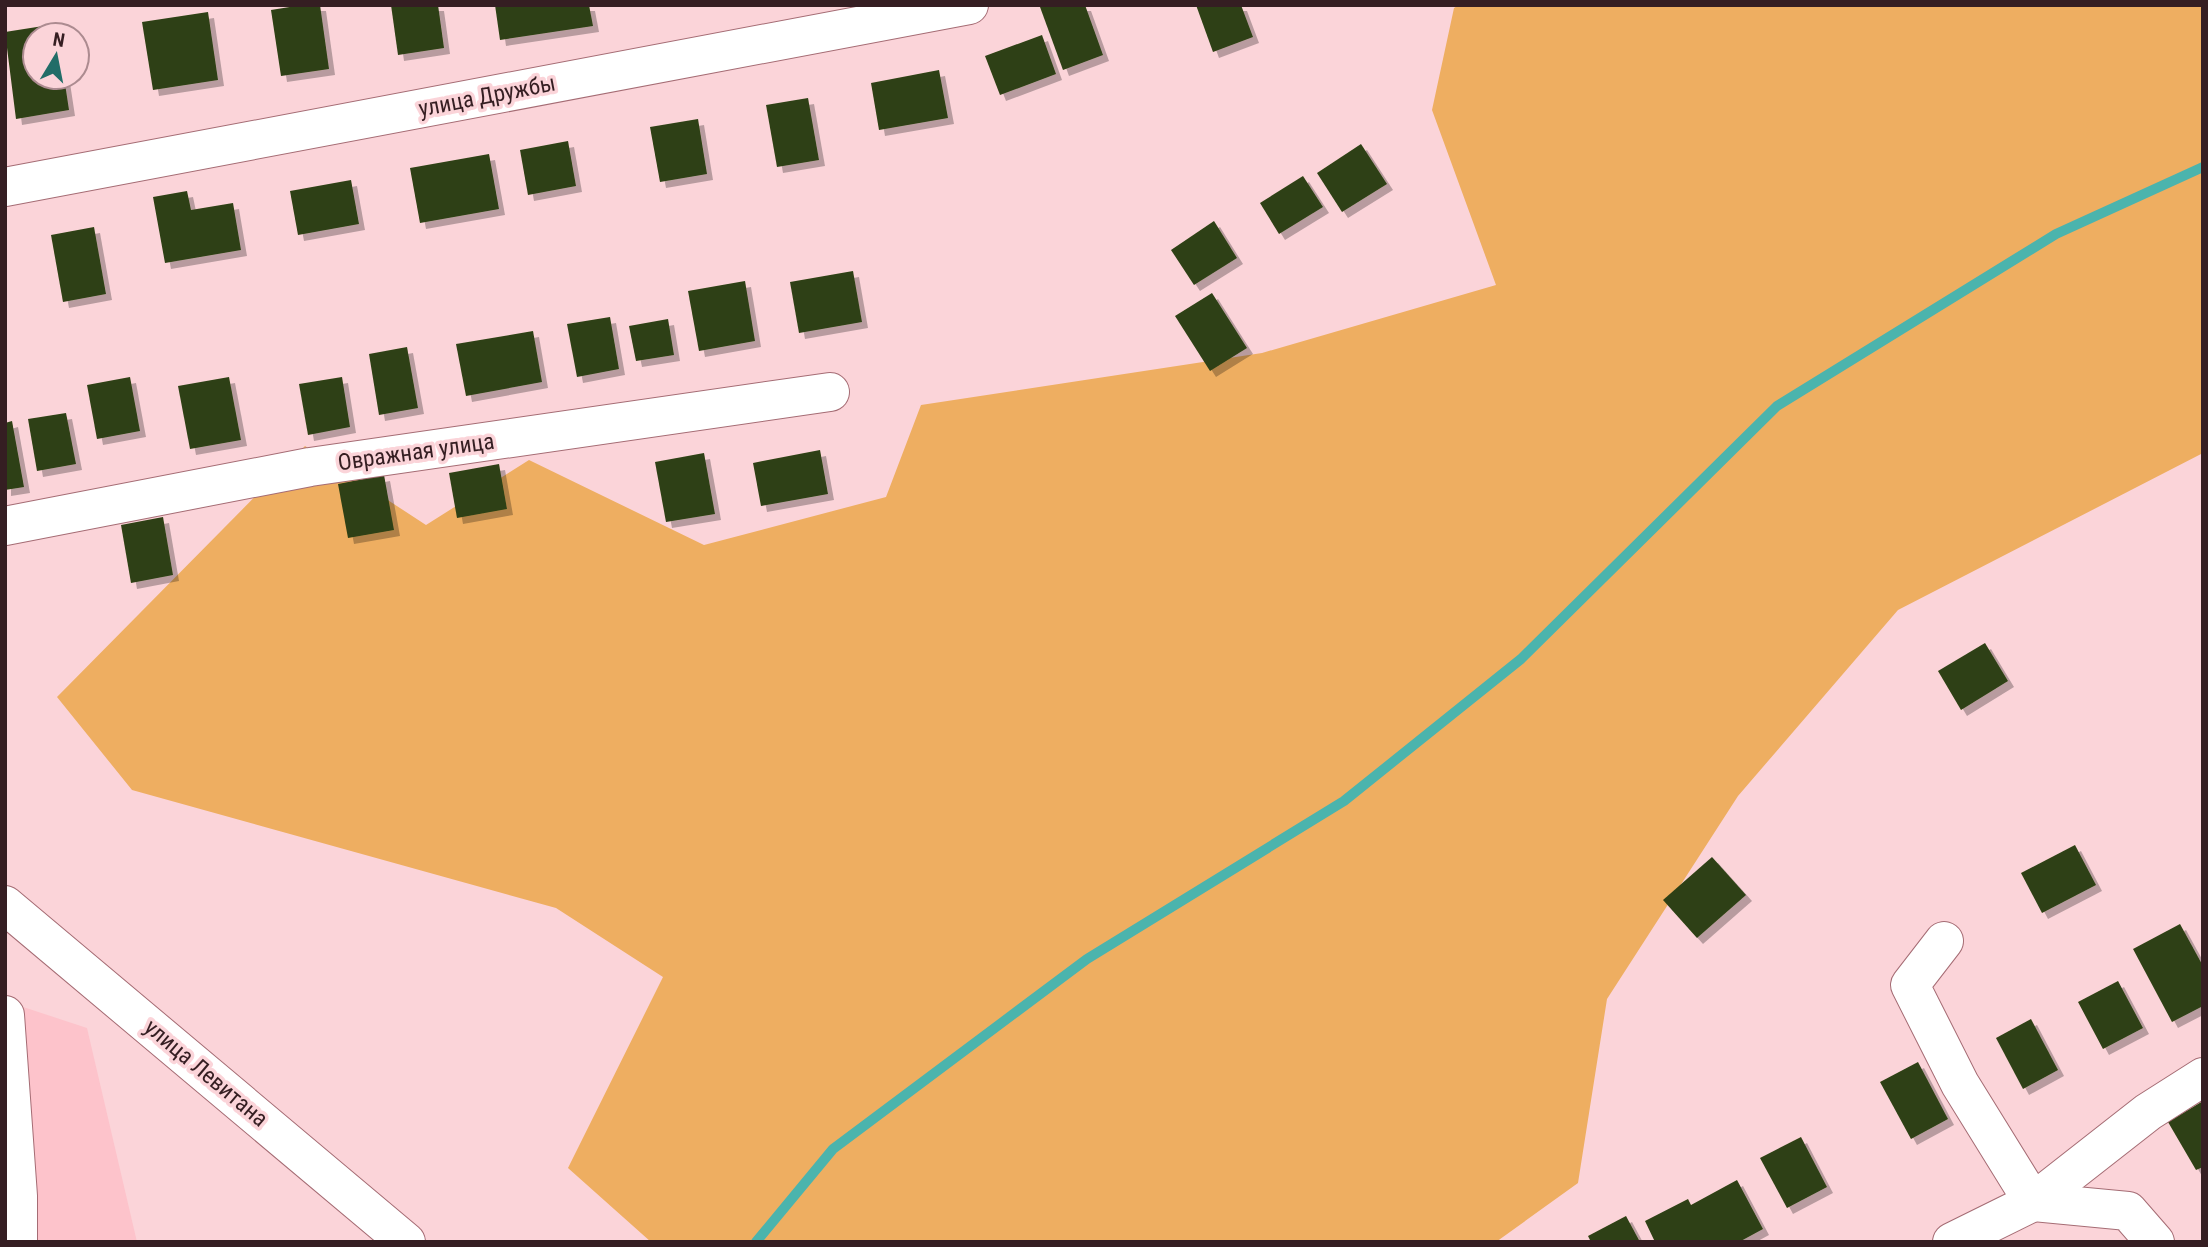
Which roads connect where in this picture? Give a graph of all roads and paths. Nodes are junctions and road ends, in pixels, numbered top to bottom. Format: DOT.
graph roads {
  1 [pos="969,5"];
  2 [pos="5,187"];
  3 [pos="830,392"];
  4 [pos="5,526"];
  5 [pos="5,905"];
  6 [pos="1944,941"];
  7 [pos="5,1015"];
  8 [pos="2203,1077"];
  9 [pos="2033,1202"];
  10 [pos="18,1242"];
  11 [pos="406,1242"];
  12 [pos="1952,1242"];
  13 [pos="2155,1242"];
  1 -- 2 [label="street, улица Дружбы"];
  3 -- 4 [label="street, Овражная улица"];
  5 -- 11 [label="street, улица Левитана"];
  6 -- 9 [label="street"];
  7 -- 10 [label="street"];
  8 -- 9 [label="street"];
  9 -- 12 [label="street"];
  9 -- 13 [label="street"];
}
